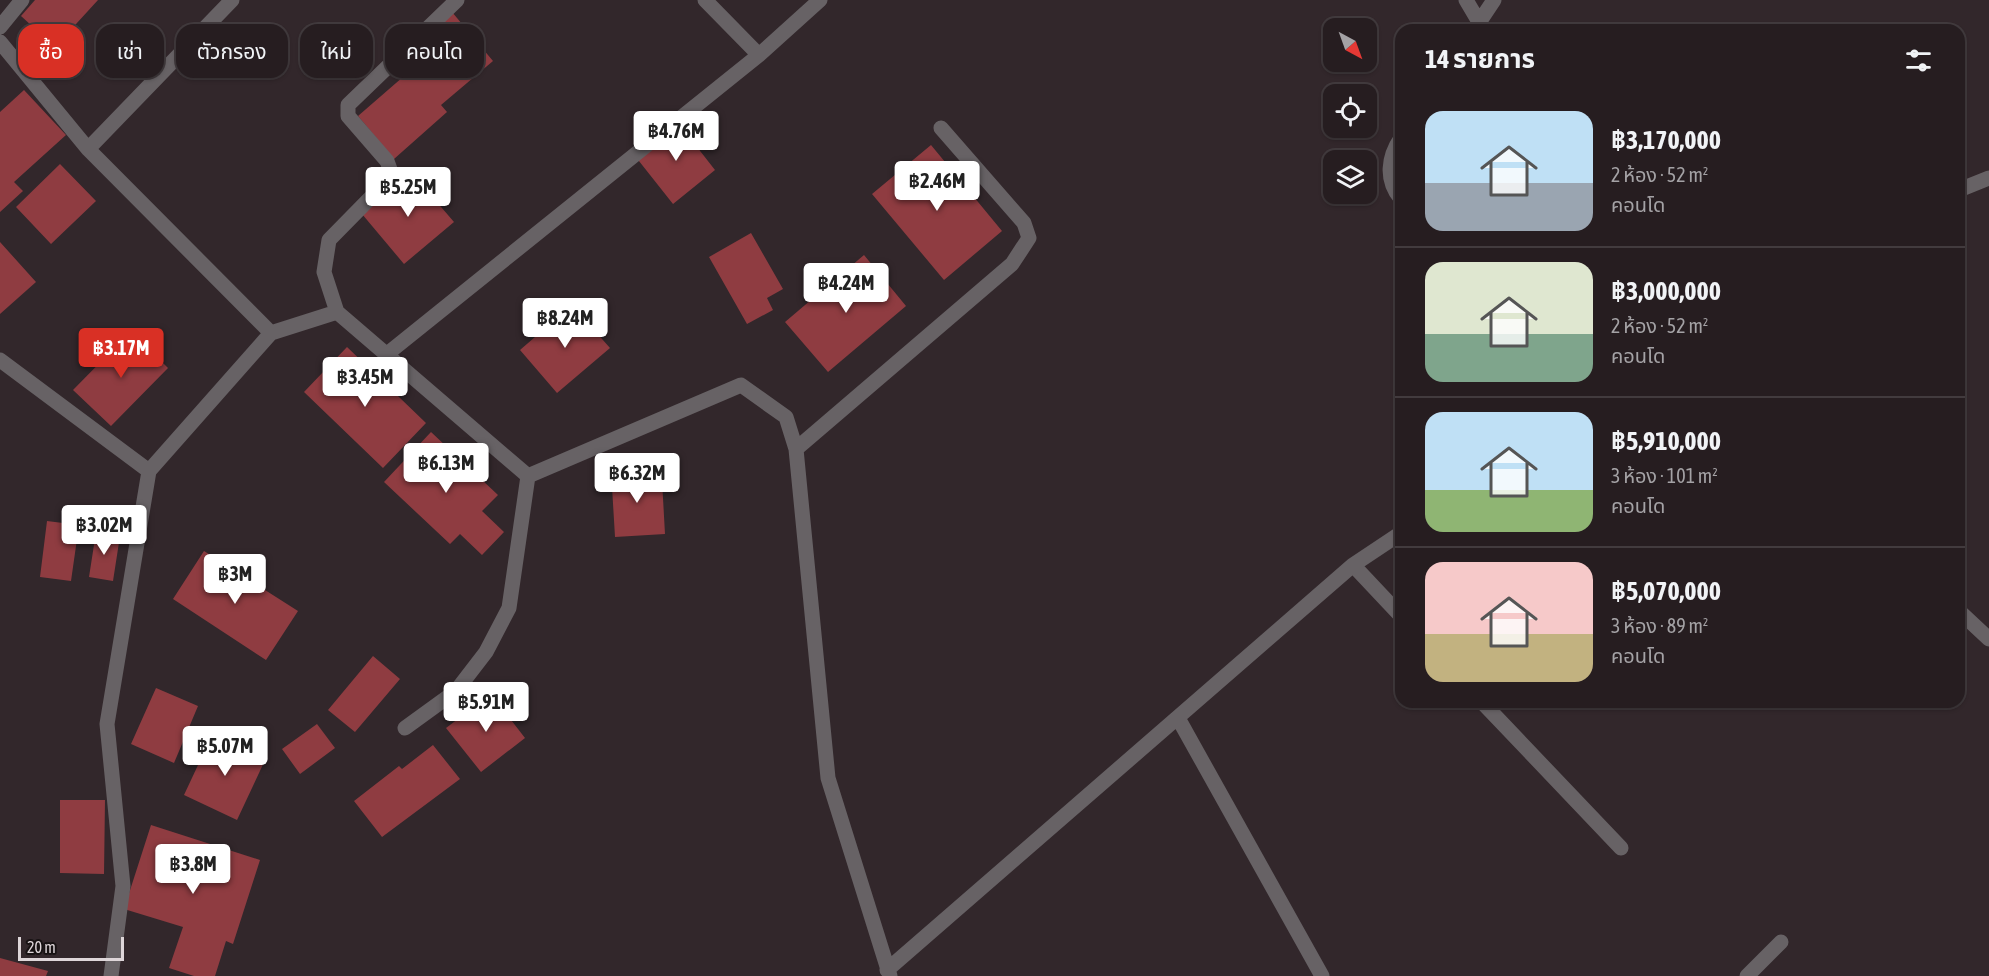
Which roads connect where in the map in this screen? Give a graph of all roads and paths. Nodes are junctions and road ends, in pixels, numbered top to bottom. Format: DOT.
graph roads {
  1 [pos="22,0"];
  2 [pos="232,0"];
  3 [pos="457,0"];
  4 [pos="705,0"];
  5 [pos="820,0"];
  6 [pos="1466,0"];
  7 [pos="1494,0"];
  8 [pos="1476,24"];
  9 [pos="1478,24"];
  10 [pos="0,27"];
  11 [pos="0,42"];
  12 [pos="759,55"];
  13 [pos="941,128"];
  14 [pos="1395,147"];
  15 [pos="88,149"];
  16 [pos="1989,178"];
  17 [pos="1965,188"];
  18 [pos="1395,192"];
  19 [pos="337,312"];
  20 [pos="271,333"];
  21 [pos="387,354"];
  22 [pos="0,360"];
  23 [pos="796,449"];
  24 [pos="149,471"];
  25 [pos="528,476"];
  26 [pos="1395,537"];
  27 [pos="1353,565"];
  28 [pos="1395,610"];
  29 [pos="1965,617"];
  30 [pos="1989,639"];
  31 [pos="1488,708"];
  32 [pos="1178,718"];
  33 [pos="405,728"];
  34 [pos="1621,848"];
  35 [pos="1780,942"];
  36 [pos="889,973"];
  37 [pos="111,976"];
  38 [pos="1322,976"];
  39 [pos="1747,976"];
  1 -- 10 [label="street"];
  2 -- 15 [label="street"];
  3 -- 19 [label="street"];
  4 -- 12 [label="street"];
  5 -- 12 [label="street"];
  6 -- 8 [label="street"];
  7 -- 9 [label="street"];
  11 -- 15 [label="street"];
  12 -- 21 [label="street"];
  13 -- 23 [label="street"];
  14 -- 18 [label="street"];
  15 -- 20 [label="street"];
  16 -- 17 [label="street"];
  19 -- 20 [label="street"];
  19 -- 21 [label="street"];
  20 -- 24 [label="street"];
  21 -- 25 [label="street"];
  22 -- 24 [label="street"];
  23 -- 25 [label="street"];
  23 -- 36 [label="street"];
  24 -- 37 [label="street"];
  25 -- 33 [label="street"];
  26 -- 27 [label="street"];
  27 -- 28 [label="street"];
  27 -- 32 [label="street"];
  29 -- 30 [label="street"];
  31 -- 34 [label="street"];
  32 -- 36 [label="street"];
  32 -- 38 [label="street"];
  35 -- 39 [label="street"];
}
